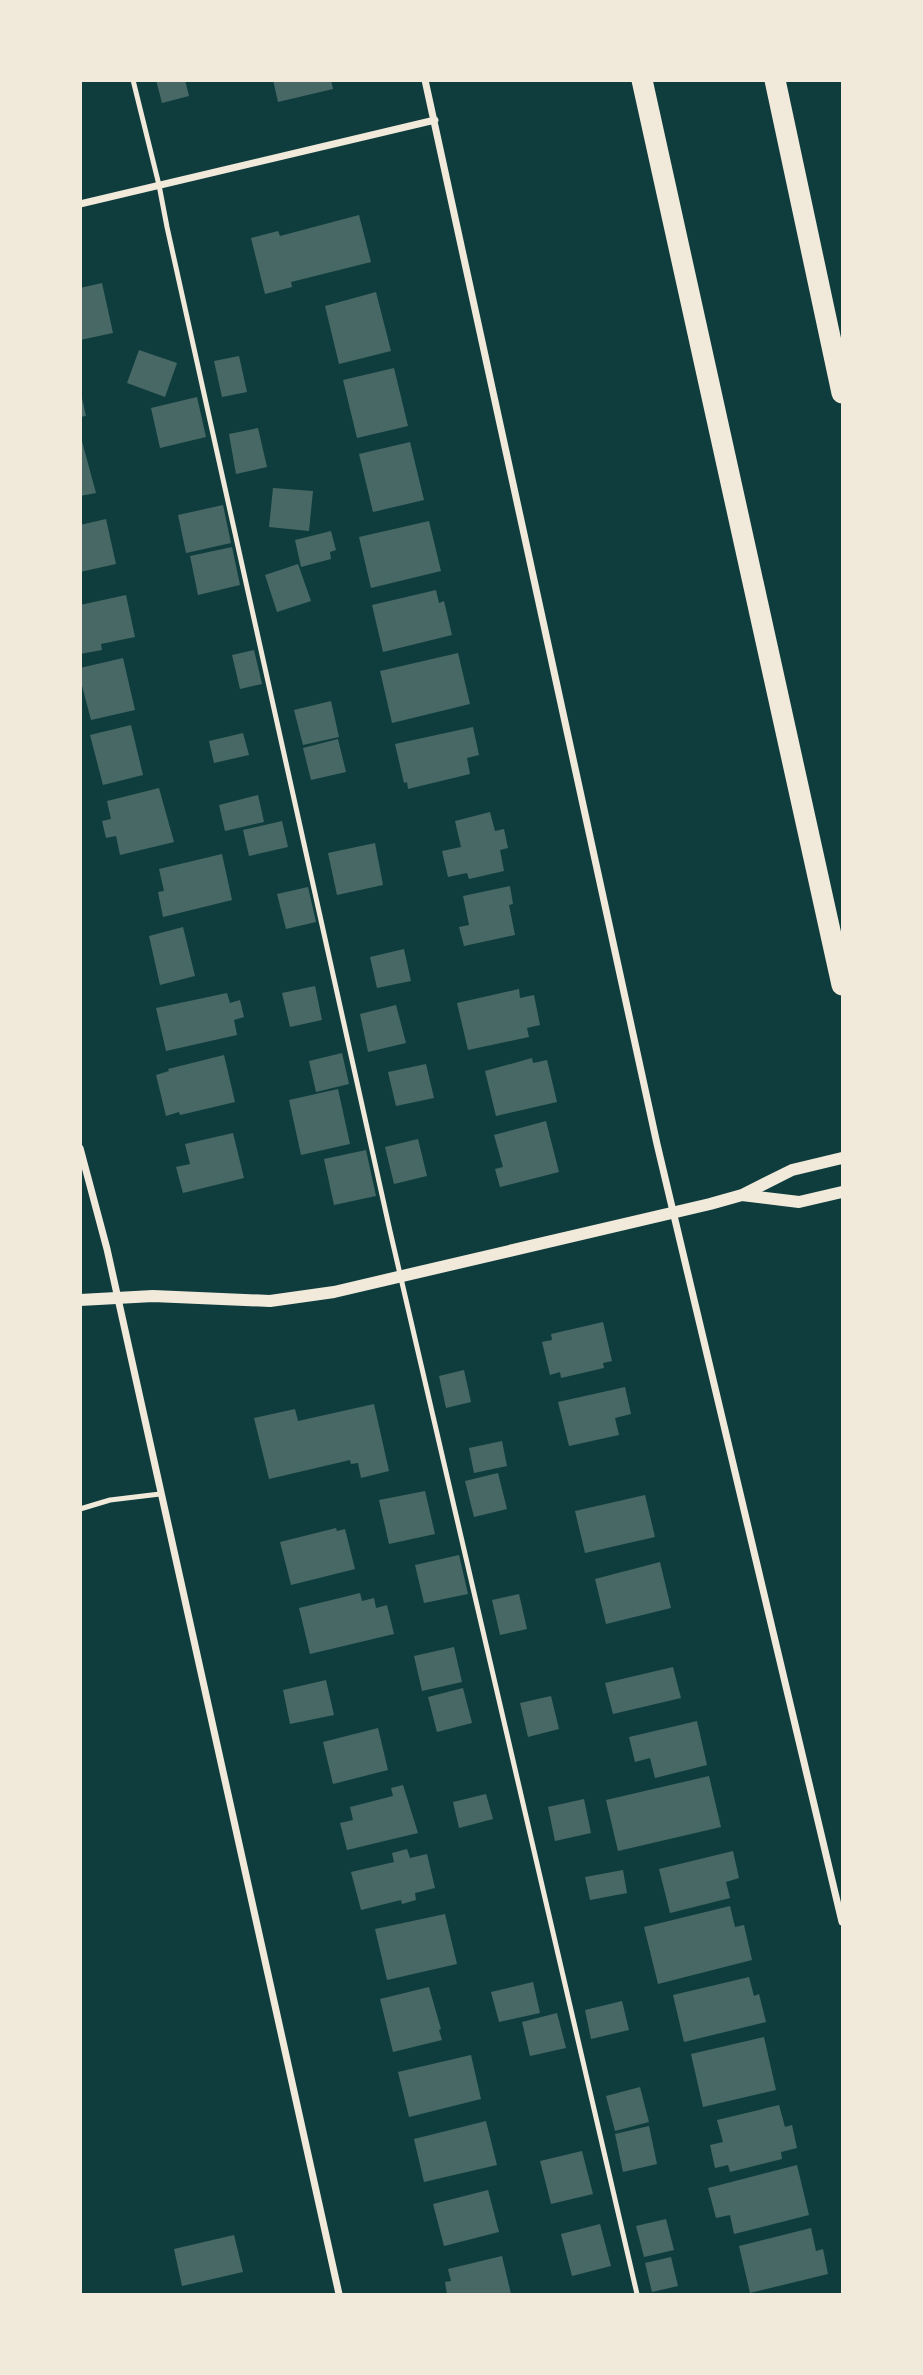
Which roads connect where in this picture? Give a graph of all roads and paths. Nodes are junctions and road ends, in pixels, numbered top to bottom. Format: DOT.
graph roads {
  1 [pos="134,80"];
  2 [pos="425,80"];
  3 [pos="642,80"];
  4 [pos="775,80"];
  5 [pos="435,120"];
  6 [pos="159,185"];
  7 [pos="80,204"];
  8 [pos="842,393"];
  9 [pos="842,985"];
  10 [pos="80,1148"];
  11 [pos="842,1158"];
  12 [pos="842,1192"];
  13 [pos="742,1195"];
  14 [pos="673,1212"];
  15 [pos="401,1278"];
  16 [pos="116,1298"];
  17 [pos="80,1300"];
  18 [pos="160,1494"];
  19 [pos="80,1509"];
  20 [pos="842,1922"];
  21 [pos="339,2294"];
  22 [pos="637,2294"];
  1 -- 6 [label="lane"];
  2 -- 5 [label="street"];
  3 -- 9 [label="highway"];
  4 -- 8 [label="highway"];
  5 -- 6 [label="street"];
  5 -- 14 [label="street"];
  6 -- 7 [label="street"];
  6 -- 15 [label="lane"];
  10 -- 16 [label="street"];
  11 -- 13 [label="street"];
  12 -- 13 [label="street"];
  13 -- 14 [label="street"];
  14 -- 15 [label="street"];
  14 -- 20 [label="street"];
  15 -- 16 [label="street"];
  15 -- 22 [label="lane"];
  16 -- 17 [label="street"];
  16 -- 18 [label="street"];
  18 -- 19 [label="lane"];
  18 -- 21 [label="street"];
}
